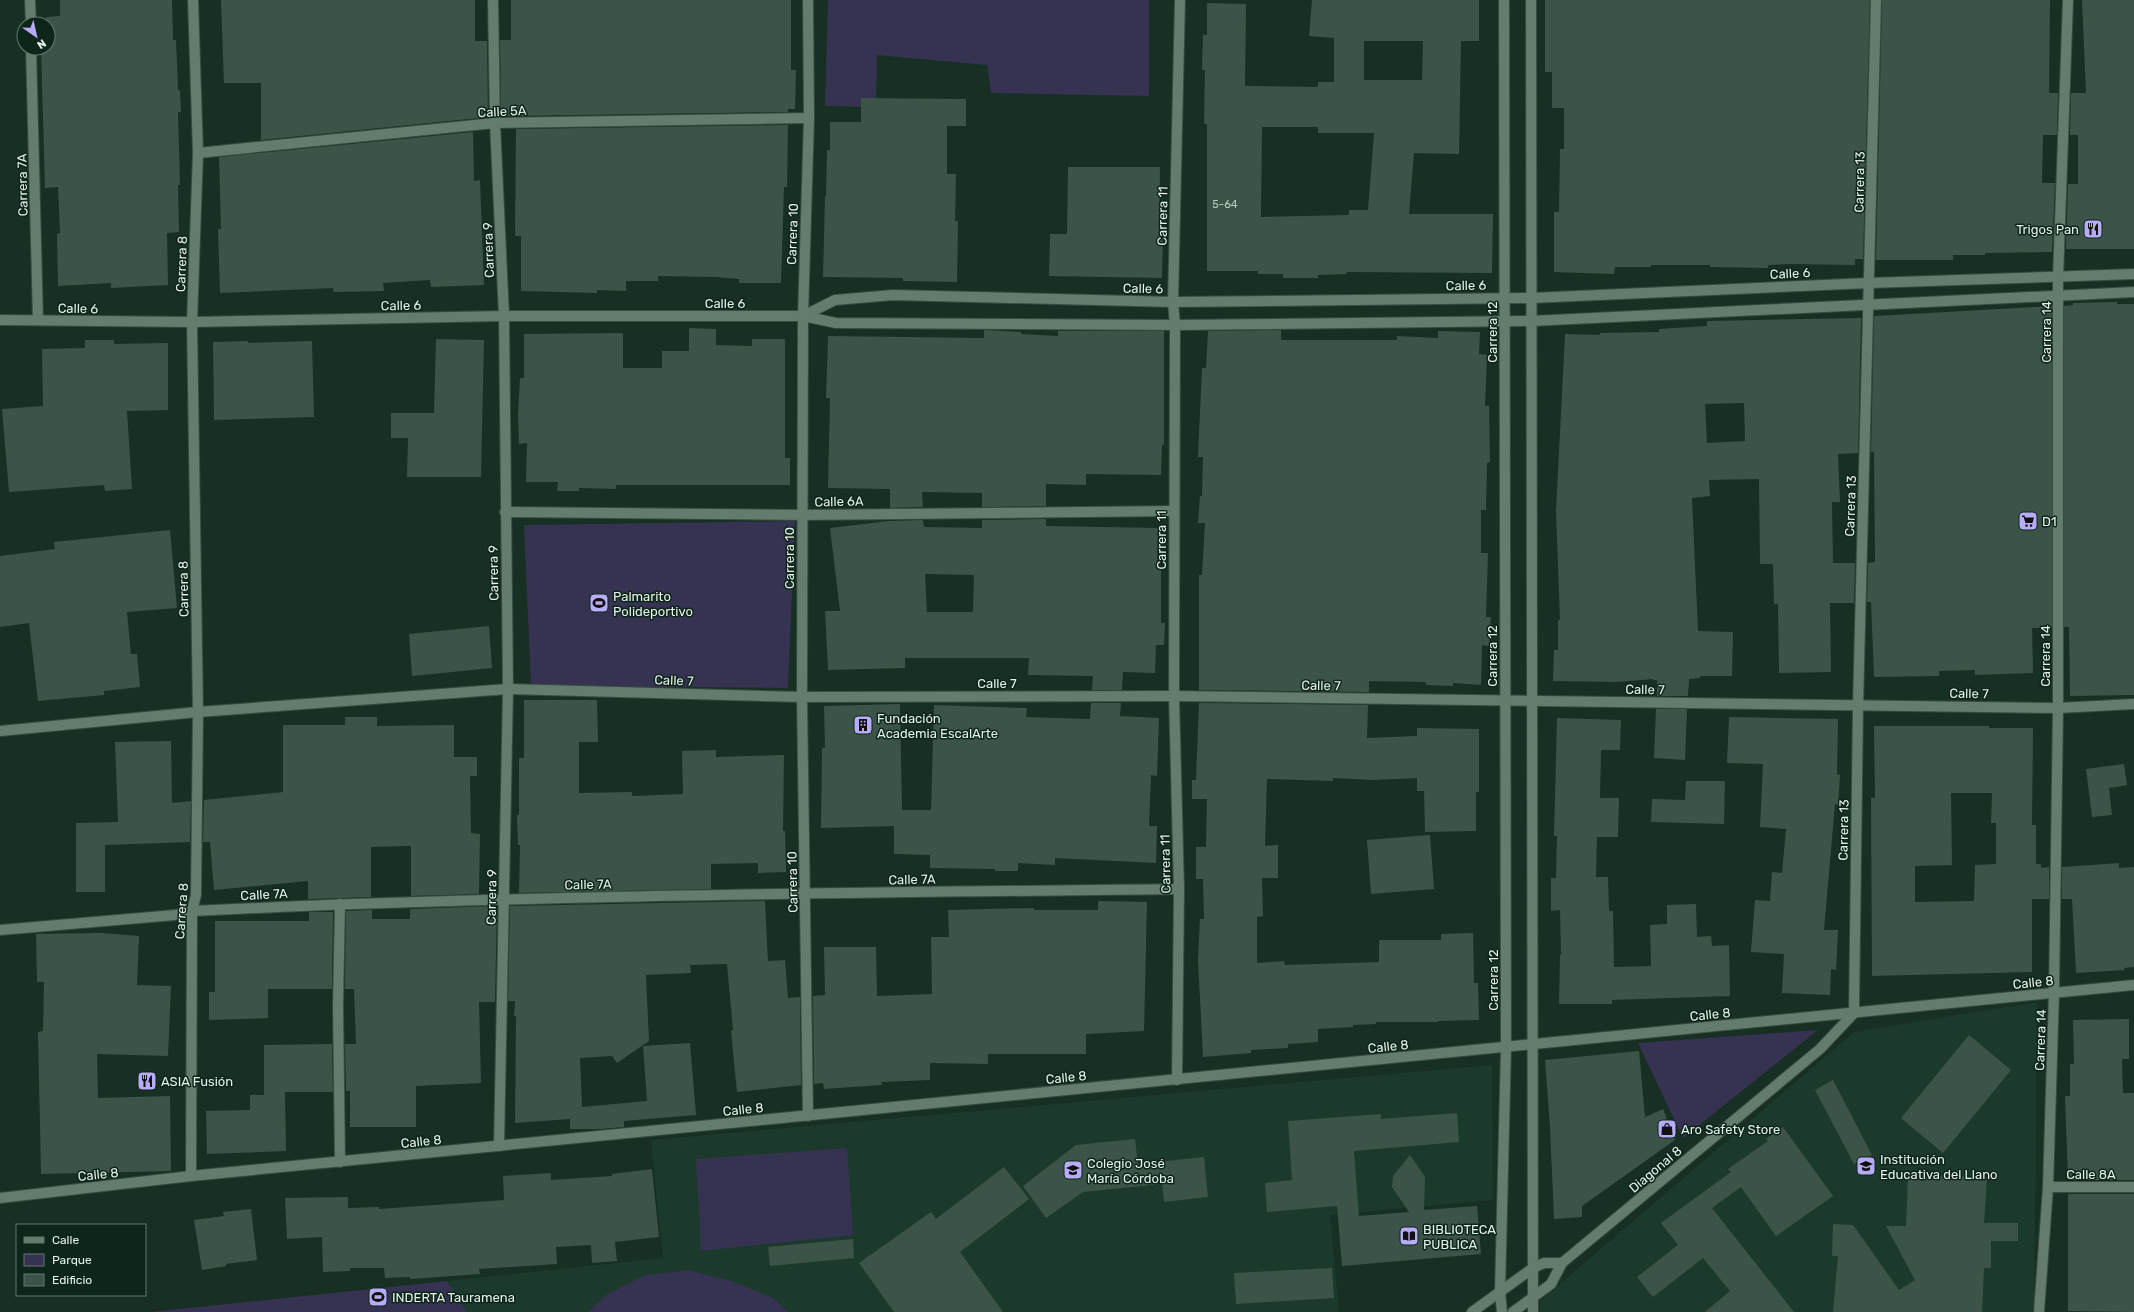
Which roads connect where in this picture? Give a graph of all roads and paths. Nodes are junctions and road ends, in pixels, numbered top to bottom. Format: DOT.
graph roads {
  1 [pos="30,0"];
  2 [pos="193,0"];
  3 [pos="494,0"];
  4 [pos="808,0"];
  5 [pos="1180,0"];
  6 [pos="1504,0"];
  7 [pos="1531,0"];
  8 [pos="1876,0"];
  9 [pos="2068,0"];
  10 [pos="31,16"];
  11 [pos="32,56"];
  12 [pos="809,118"];
  13 [pos="495,123"];
  14 [pos="198,153"];
  15 [pos="2134,274"];
  16 [pos="2058,278"];
  17 [pos="1869,283"];
  18 [pos="2134,292"];
  19 [pos="2059,294"];
  20 [pos="1505,298"];
  21 [pos="1531,298"];
  22 [pos="1173,302"];
  23 [pos="1869,304"];
  24 [pos="504,316"];
  25 [pos="803,316"];
  26 [pos="0,320"];
  27 [pos="38,320"];
  28 [pos="1505,321"];
  29 [pos="1531,321"];
  30 [pos="192,322"];
  31 [pos="1175,325"];
  32 [pos="1174,511"];
  33 [pos="505,512"];
  34 [pos="803,515"];
  35 [pos="508,688"];
  36 [pos="802,696"];
  37 [pos="1174,696"];
  38 [pos="1505,700"];
  39 [pos="1532,701"];
  40 [pos="2134,704"];
  41 [pos="1858,705"];
  42 [pos="2058,708"];
  43 [pos="198,712"];
  44 [pos="0,731"];
  45 [pos="1179,889"];
  46 [pos="805,894"];
  47 [pos="504,898"];
  48 [pos="340,904"];
  49 [pos="192,911"];
  50 [pos="0,930"];
  51 [pos="2134,986"];
  52 [pos="2054,993"];
  53 [pos="1854,1013"];
  54 [pos="1532,1044"];
  55 [pos="1506,1047"];
  56 [pos="1177,1080"];
  57 [pos="808,1116"];
  58 [pos="499,1146"];
  59 [pos="340,1162"];
  60 [pos="191,1176"];
  61 [pos="2048,1186"];
  62 [pos="2134,1187"];
  63 [pos="0,1198"];
  64 [pos="1562,1264"];
  65 [pos="1533,1268"];
  66 [pos="1500,1292"];
  67 [pos="1534,1297"];
  68 [pos="1472,1312"];
  69 [pos="1502,1312"];
  70 [pos="1513,1312"];
  71 [pos="1533,1312"];
  72 [pos="2040,1312"];
  1 -- 10 [label="street"];
  2 -- 14 [label="street, Carrera 8"];
  3 -- 13 [label="street, Carrera 9"];
  4 -- 12 [label="street, Carrera 10"];
  5 -- 22 [label="street, Carrera 11"];
  6 -- 20 [label="street, Carrera 12"];
  7 -- 21 [label="street"];
  8 -- 17 [label="street, Carrera 13"];
  9 -- 16 [label="street, Carrera 14"];
  11 -- 27 [label="street, Carrera 7A"];
  12 -- 13 [label="street, Calle 5A"];
  12 -- 25 [label="street, Carrera 10"];
  13 -- 14 [label="street, Calle 5A"];
  13 -- 24 [label="street, Carrera 9"];
  14 -- 30 [label="street, Carrera 8"];
  15 -- 16 [label="street, Calle 6"];
  16 -- 17 [label="street, Calle 6"];
  16 -- 19 [label="street, Carrera 14"];
  17 -- 21 [label="street, Calle 6"];
  17 -- 23 [label="street, Carrera 13"];
  18 -- 19 [label="street, Calle 6"];
  19 -- 23 [label="street, Calle 6"];
  19 -- 42 [label="street, Carrera 14"];
  20 -- 21 [label="street, Calle 6"];
  20 -- 22 [label="street, Calle 6"];
  20 -- 28 [label="street, Carrera 12"];
  21 -- 29 [label="street"];
  22 -- 25 [label="street, Calle 6"];
  22 -- 31 [label="street, Carrera 11"];
  23 -- 29 [label="street, Calle 6"];
  23 -- 41 [label="street, Carrera 13"];
  24 -- 25 [label="street, Calle 6"];
  24 -- 30 [label="street, Calle 6"];
  24 -- 33 [label="street, Carrera 9"];
  25 -- 31 [label="street, Calle 6"];
  25 -- 34 [label="street, Carrera 10"];
  26 -- 27 [label="street, Calle 6"];
  27 -- 30 [label="street, Calle 6"];
  28 -- 29 [label="street, Calle 6"];
  28 -- 31 [label="street, Calle 6"];
  28 -- 38 [label="street, Carrera 12"];
  29 -- 39 [label="street"];
  30 -- 43 [label="street, Carrera 8"];
  31 -- 32 [label="street, Carrera 11"];
  32 -- 34 [label="street, Calle 6A"];
  32 -- 37 [label="street, Carrera 11"];
  33 -- 34 [label="street, Calle 6A"];
  33 -- 35 [label="street, Carrera 9"];
  34 -- 36 [label="street, Carrera 10"];
  35 -- 36 [label="street, Calle 7"];
  35 -- 43 [label="street, Calle 7"];
  35 -- 47 [label="street, Carrera 9"];
  36 -- 37 [label="street, Calle 7"];
  36 -- 46 [label="street, Carrera 10"];
  37 -- 38 [label="street, Calle 7"];
  37 -- 45 [label="street, Carrera 11"];
  38 -- 39 [label="street, Calle 7"];
  38 -- 55 [label="street, Carrera 12"];
  39 -- 41 [label="street, Calle 7"];
  39 -- 54 [label="street"];
  40 -- 42 [label="street, Calle 7"];
  41 -- 42 [label="street, Calle 7"];
  41 -- 53 [label="street, Carrera 13"];
  42 -- 52 [label="street, Carrera 14"];
  43 -- 44 [label="street, Calle 7"];
  43 -- 49 [label="street, Carrera 8"];
  45 -- 46 [label="street, Calle 7A"];
  45 -- 56 [label="street, Carrera 11"];
  46 -- 47 [label="street, Calle 7A"];
  46 -- 57 [label="street, Carrera 10"];
  47 -- 48 [label="street, Calle 7A"];
  47 -- 58 [label="street, Carrera 9"];
  48 -- 49 [label="street, Calle 7A"];
  48 -- 59 [label="street"];
  49 -- 50 [label="street, Calle 7A"];
  49 -- 60 [label="street, Carrera 8"];
  51 -- 52 [label="street, Calle 8"];
  52 -- 53 [label="street, Calle 8"];
  52 -- 61 [label="street, Carrera 14"];
  53 -- 54 [label="street, Calle 8"];
  53 -- 64 [label="street, Diagonal 8"];
  54 -- 55 [label="street, Calle 8"];
  54 -- 65 [label="street"];
  55 -- 56 [label="street, Calle 8"];
  55 -- 66 [label="street, Carrera 12"];
  56 -- 57 [label="street, Calle 8"];
  57 -- 58 [label="street, Calle 8"];
  58 -- 59 [label="street, Calle 8"];
  59 -- 60 [label="street, Calle 8"];
  60 -- 63 [label="street, Calle 8"];
  61 -- 62 [label="street, Calle 8A"];
  61 -- 72 [label="street, Carrera 14"];
  64 -- 65 [label="street"];
  64 -- 67 [label="street, Diagonal 8"];
  65 -- 66 [label="street"];
  65 -- 67 [label="street"];
  66 -- 68 [label="street"];
  66 -- 69 [label="street, Carrera 12"];
  67 -- 70 [label="street, Diagonal 8"];
  67 -- 71 [label="street"];
}
